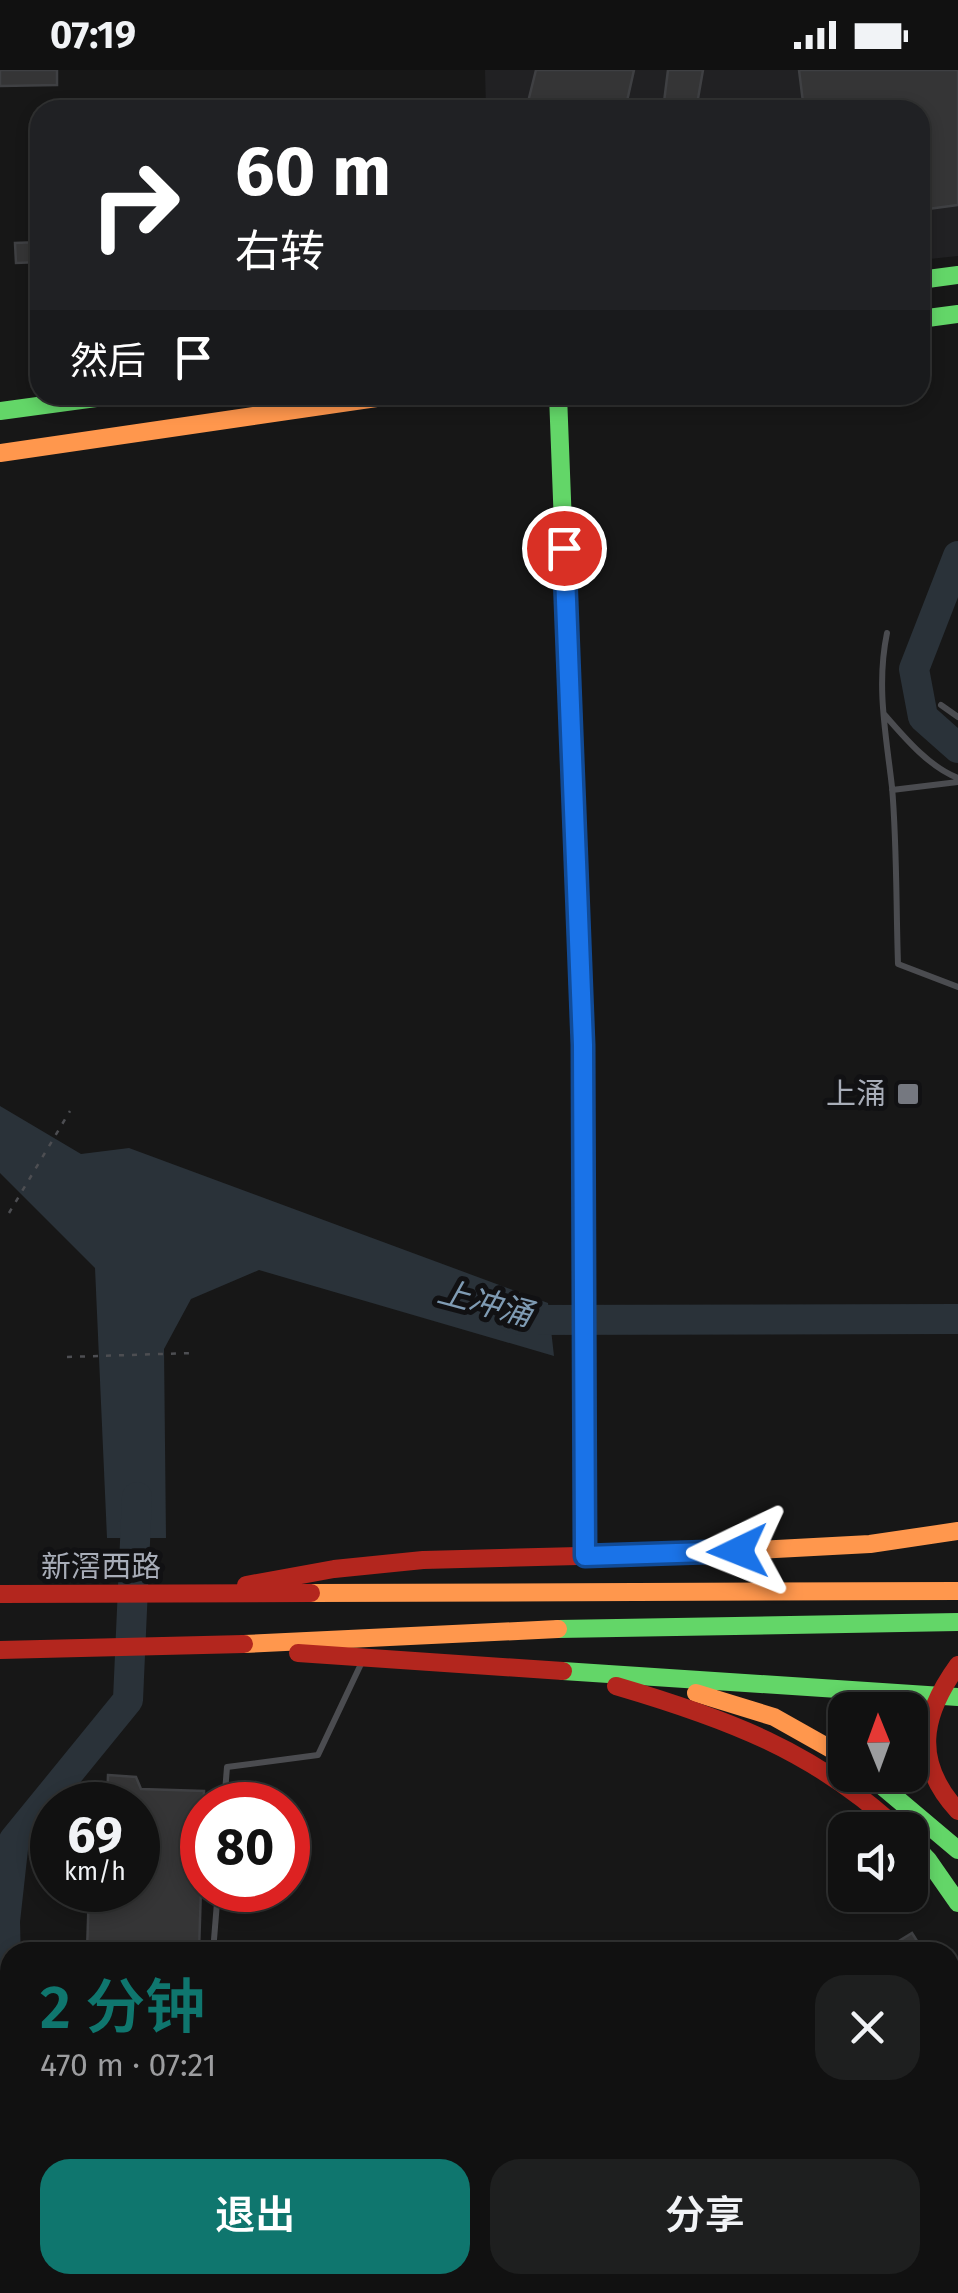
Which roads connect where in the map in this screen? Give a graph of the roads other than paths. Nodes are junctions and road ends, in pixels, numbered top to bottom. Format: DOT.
graph roads {
  1 [pos="958,275"];
  2 [pos="930,279"];
  3 [pos="958,314"];
  4 [pos="930,318"];
  5 [pos="39,405"];
  6 [pos="329,405"];
  7 [pos="558,405"];
  8 [pos="0,410"];
  9 [pos="0,453"];
  10 [pos="887,634"];
  11 [pos="941,705"];
  12 [pos="882,712"];
  13 [pos="958,718"];
  14 [pos="958,780"];
  15 [pos="892,790"];
  16 [pos="958,988"];
  17 [pos="958,1523"];
  18 [pos="958,1531"];
  19 [pos="873,1543"];
  20 [pos="585,1556"];
  21 [pos="958,1591"];
  22 [pos="0,1594"];
  23 [pos="202,1595"];
  24 [pos="958,1622"];
  25 [pos="213,1646"];
  26 [pos="0,1650"];
  27 [pos="364,1658"];
  28 [pos="958,1665"];
  29 [pos="532,1670"];
  30 [pos="958,1697"];
  31 [pos="828,1745"];
  32 [pos="226,1782"];
  33 [pos="890,1792"];
  34 [pos="958,1811"];
  35 [pos="878,1812"];
  36 [pos="958,1850"];
  37 [pos="928,1864"];
  38 [pos="958,1903"];
  39 [pos="216,1912"];
  40 [pos="214,1942"];
  1 -- 2 [label="main road"];
  3 -- 4 [label="main road"];
  5 -- 8 [label="main road"];
  6 -- 9 [label="main road"];
  7 -- 20 [label="main road"];
  10 -- 12 [label="lane"];
  11 -- 13 [label="lane"];
  12 -- 14 [label="lane"];
  12 -- 15 [label="lane"];
  14 -- 15 [label="lane"];
  15 -- 16 [label="lane"];
  17 -- 19 [label="main road"];
  18 -- 19 [label="main road"];
  19 -- 20 [label="main road"];
  20 -- 23 [label="main road"];
  21 -- 23 [label="main road"];
  22 -- 23 [label="main road, 新滘西路"];
  24 -- 25 [label="main road"];
  25 -- 26 [label="main road"];
  25 -- 27 [label="main road"];
  27 -- 29 [label="main road"];
  27 -- 32 [label="lane"];
  28 -- 34 [label="main road"];
  29 -- 30 [label="main road"];
  29 -- 31 [label="main road"];
  29 -- 35 [label="main road"];
  33 -- 36 [label="main road"];
  37 -- 38 [label="main road"];
  39 -- 40 [label="lane"];
}
